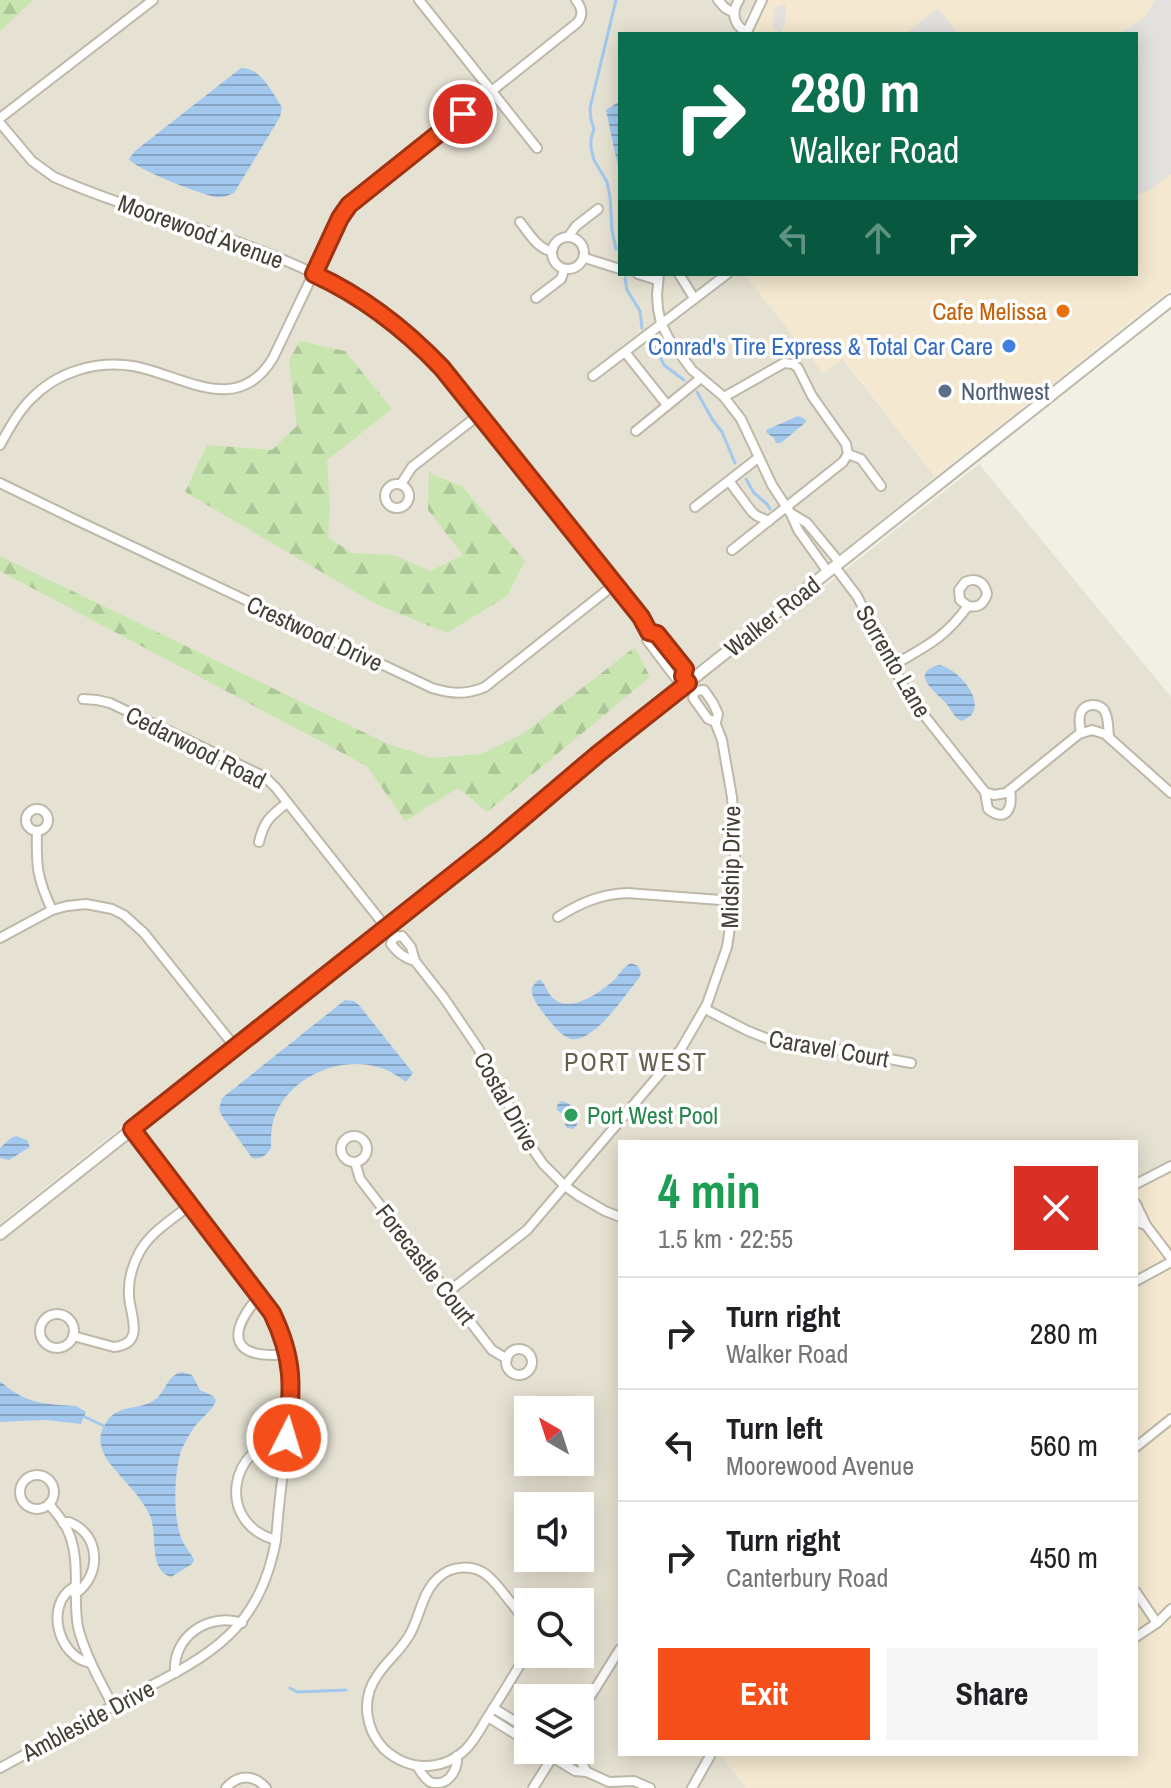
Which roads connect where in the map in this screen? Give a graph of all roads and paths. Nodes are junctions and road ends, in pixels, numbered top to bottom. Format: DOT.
graph roads {
  1 [pos="153,0"];
  2 [pos="419,0"];
  3 [pos="576,0"];
  4 [pos="718,0"];
  5 [pos="739,0"];
  6 [pos="762,0"];
  7 [pos="734,13"];
  8 [pos="745,32"];
  9 [pos="746,32"];
  10 [pos="492,91"];
  11 [pos="0,121"];
  12 [pos="537,148"];
  13 [pos="598,209"];
  14 [pos="520,222"];
  15 [pos="568,237"];
  16 [pos="551,251"];
  17 [pos="585,258"];
  18 [pos="618,268"];
  19 [pos="564,270"];
  20 [pos="314,274"];
  21 [pos="680,276"];
  22 [pos="724,276"];
  23 [pos="658,277"];
  24 [pos="536,298"];
  25 [pos="694,298"];
  26 [pos="1171,300"];
  27 [pos="661,323"];
  28 [pos="625,352"];
  29 [pos="593,376"];
  30 [pos="701,378"];
  31 [pos="724,397"];
  32 [pos="667,405"];
  33 [pos="480,414"];
  34 [pos="636,431"];
  35 [pos="0,445"];
  36 [pos="848,454"];
  37 [pos="758,458"];
  38 [pos="729,481"];
  39 [pos="0,483"];
  40 [pos="401,484"];
  41 [pos="881,486"];
  42 [pos="695,507"];
  43 [pos="788,511"];
  44 [pos="769,521"];
  45 [pos="732,550"];
  46 [pos="834,567"];
  47 [pos="615,584"];
  48 [pos="968,606"];
  49 [pos="892,666"];
  50 [pos="689,683"];
  51 [pos="83,699"];
  52 [pos="715,722"];
  53 [pos="1081,733"];
  54 [pos="1109,738"];
  55 [pos="1010,790"];
  56 [pos="985,792"];
  57 [pos="1171,793"];
  58 [pos="287,803"];
  59 [pos="37,831"];
  60 [pos="259,842"];
  61 [pos="734,901"];
  62 [pos="52,910"];
  63 [pos="558,917"];
  64 [pos="386,927"];
  65 [pos="394,937"];
  66 [pos="0,938"];
  67 [pos="415,961"];
  68 [pos="705,1009"];
  69 [pos="235,1047"];
  70 [pos="911,1063"];
  71 [pos="132,1129"];
  72 [pos="355,1162"];
  73 [pos="1171,1166"];
  74 [pos="1138,1183"];
  75 [pos="565,1186"];
  76 [pos="190,1205"];
  77 [pos="1138,1207"];
  78 [pos="618,1216"];
  79 [pos="1138,1223"];
  80 [pos="1146,1225"];
  81 [pos="0,1234"];
  82 [pos="1171,1260"];
  83 [pos="1138,1280"];
  84 [pos="448,1292"];
  85 [pos="260,1295"];
  86 [pos="73,1336"];
  87 [pos="288,1354"];
  88 [pos="507,1359"];
  89 [pos="1171,1419"];
  90 [pos="287,1438"];
  91 [pos="1138,1445"];
  92 [pos="49,1504"];
  93 [pos="63,1523"];
  94 [pos="276,1540"];
  95 [pos="75,1591"];
  96 [pos="1138,1595"];
  97 [pos="514,1607"];
  98 [pos="1171,1609"];
  99 [pos="242,1623"];
  100 [pos="1157,1623"];
  101 [pos="1138,1636"];
  102 [pos="618,1652"];
  103 [pos="91,1663"];
  104 [pos="517,1668"];
  105 [pos="175,1673"];
  106 [pos="594,1691"];
  107 [pos="113,1706"];
  108 [pos="491,1712"];
  109 [pos="514,1723"];
  110 [pos="514,1731"];
  111 [pos="457,1756"];
  112 [pos="710,1756"];
  113 [pos="549,1764"];
  114 [pos="567,1764"];
  115 [pos="582,1764"];
  116 [pos="417,1766"];
  117 [pos="0,1768"];
  118 [pos="587,1772"];
  119 [pos="226,1788"];
  120 [pos="266,1788"];
  121 [pos="533,1788"];
  122 [pos="650,1788"];
  123 [pos="692,1788"];
  1 -- 11 [label="street"];
  2 -- 10 [label="street"];
  3 -- 10 [label="street"];
  4 -- 7 [label="street"];
  5 -- 7 [label="street"];
  6 -- 9 [label="street"];
  7 -- 8 [label="street"];
  10 -- 12 [label="street"];
  10 -- 20 [label="street"];
  11 -- 20 [label="street, Moorewood Avenue"];
  13 -- 15 [label="street"];
  14 -- 16 [label="street"];
  15 -- 16 [label="street"];
  15 -- 17 [label="street"];
  16 -- 19 [label="street"];
  17 -- 18 [label="street"];
  17 -- 19 [label="street"];
  19 -- 24 [label="street"];
  20 -- 33 [label="street, Moorewood Avenue"];
  20 -- 35 [label="street"];
  21 -- 25 [label="street"];
  22 -- 25 [label="street"];
  23 -- 27 [label="street"];
  25 -- 27 [label="street"];
  26 -- 46 [label="street, Walker Road"];
  27 -- 28 [label="street"];
  27 -- 30 [label="street"];
  28 -- 29 [label="street"];
  28 -- 32 [label="street"];
  30 -- 31 [label="street"];
  30 -- 32 [label="street"];
  31 -- 36 [label="street"];
  31 -- 37 [label="street"];
  32 -- 34 [label="street"];
  33 -- 40 [label="street"];
  33 -- 47 [label="street, Moorewood Avenue"];
  36 -- 41 [label="street"];
  36 -- 43 [label="street"];
  37 -- 38 [label="street"];
  37 -- 43 [label="street"];
  38 -- 42 [label="street"];
  38 -- 44 [label="street"];
  39 -- 47 [label="street, Crestwood Drive"];
  43 -- 44 [label="street"];
  43 -- 46 [label="street"];
  43 -- 46 [label="street"];
  44 -- 45 [label="street"];
  46 -- 49 [label="street, Sorrento Lane"];
  46 -- 50 [label="street, Walker Road"];
  47 -- 50 [label="street, Moorewood Avenue"];
  48 -- 49 [label="street"];
  49 -- 56 [label="street, Sorrento Lane"];
  50 -- 52 [label="street, Midship Drive"];
  50 -- 52 [label="street, Midship Drive"];
  50 -- 64 [label="street, Walker Road"];
  51 -- 58 [label="street, Cedarwood Road"];
  52 -- 61 [label="street, Midship Drive"];
  53 -- 54 [label="street"];
  53 -- 54 [label="street, Sorrento Lane"];
  53 -- 55 [label="street, Sorrento Lane"];
  54 -- 57 [label="street, Sorrento Lane"];
  55 -- 56 [label="street"];
  55 -- 56 [label="street, Sorrento Lane"];
  58 -- 60 [label="street"];
  58 -- 64 [label="street, Cedarwood Road"];
  59 -- 62 [label="street"];
  61 -- 63 [label="street"];
  61 -- 68 [label="street, Midship Drive"];
  62 -- 66 [label="street"];
  62 -- 69 [label="street"];
  64 -- 65 [label="street, Costal Drive"];
  64 -- 69 [label="street, Walker Road"];
  65 -- 67 [label="street, Costal Drive"];
  65 -- 67 [label="street, Costal Drive"];
  67 -- 75 [label="street, Costal Drive"];
  68 -- 70 [label="street, Caravel Court"];
  68 -- 75 [label="street, Midship Drive"];
  69 -- 71 [label="street, Walker Road"];
  71 -- 76 [label="street, Ambleside Drive"];
  71 -- 81 [label="street, Walker Road"];
  72 -- 84 [label="street, Forecastle Court"];
  73 -- 74 [label="street"];
  75 -- 78 [label="street, Costal Drive"];
  75 -- 84 [label="street, Midship Drive"];
  76 -- 85 [label="street, Ambleside Drive"];
  76 -- 86 [label="street"];
  77 -- 80 [label="street"];
  79 -- 80 [label="street"];
  80 -- 82 [label="street"];
  82 -- 83 [label="street"];
  84 -- 88 [label="street, Forecastle Court"];
  85 -- 87 [label="street, Ambleside Drive"];
  85 -- 87 [label="street"];
  86 -- 86 [label="street"];
  87 -- 90 [label="street, Ambleside Drive"];
  89 -- 91 [label="street"];
  90 -- 94 [label="street, Ambleside Drive"];
  90 -- 94 [label="street"];
  92 -- 92 [label="street"];
  92 -- 93 [label="street"];
  93 -- 95 [label="street"];
  93 -- 95 [label="street"];
  94 -- 99 [label="street, Ambleside Drive"];
  95 -- 103 [label="street"];
  95 -- 103 [label="street"];
  96 -- 100 [label="street"];
  97 -- 116 [label="street"];
  98 -- 100 [label="street"];
  99 -- 105 [label="street, Ambleside Drive"];
  99 -- 105 [label="street, Ambleside Drive"];
  100 -- 101 [label="street"];
  102 -- 106 [label="street"];
  103 -- 107 [label="street"];
  104 -- 108 [label="street"];
  105 -- 107 [label="street, Ambleside Drive"];
  107 -- 117 [label="street, Ambleside Drive"];
  108 -- 109 [label="street"];
  108 -- 110 [label="street"];
  108 -- 111 [label="street"];
  111 -- 116 [label="street"];
  111 -- 116 [label="street"];
  112 -- 123 [label="street"];
  113 -- 121 [label="street"];
  114 -- 118 [label="street"];
  115 -- 118 [label="street"];
  118 -- 122 [label="street"];
  119 -- 120 [label="street"];
}
